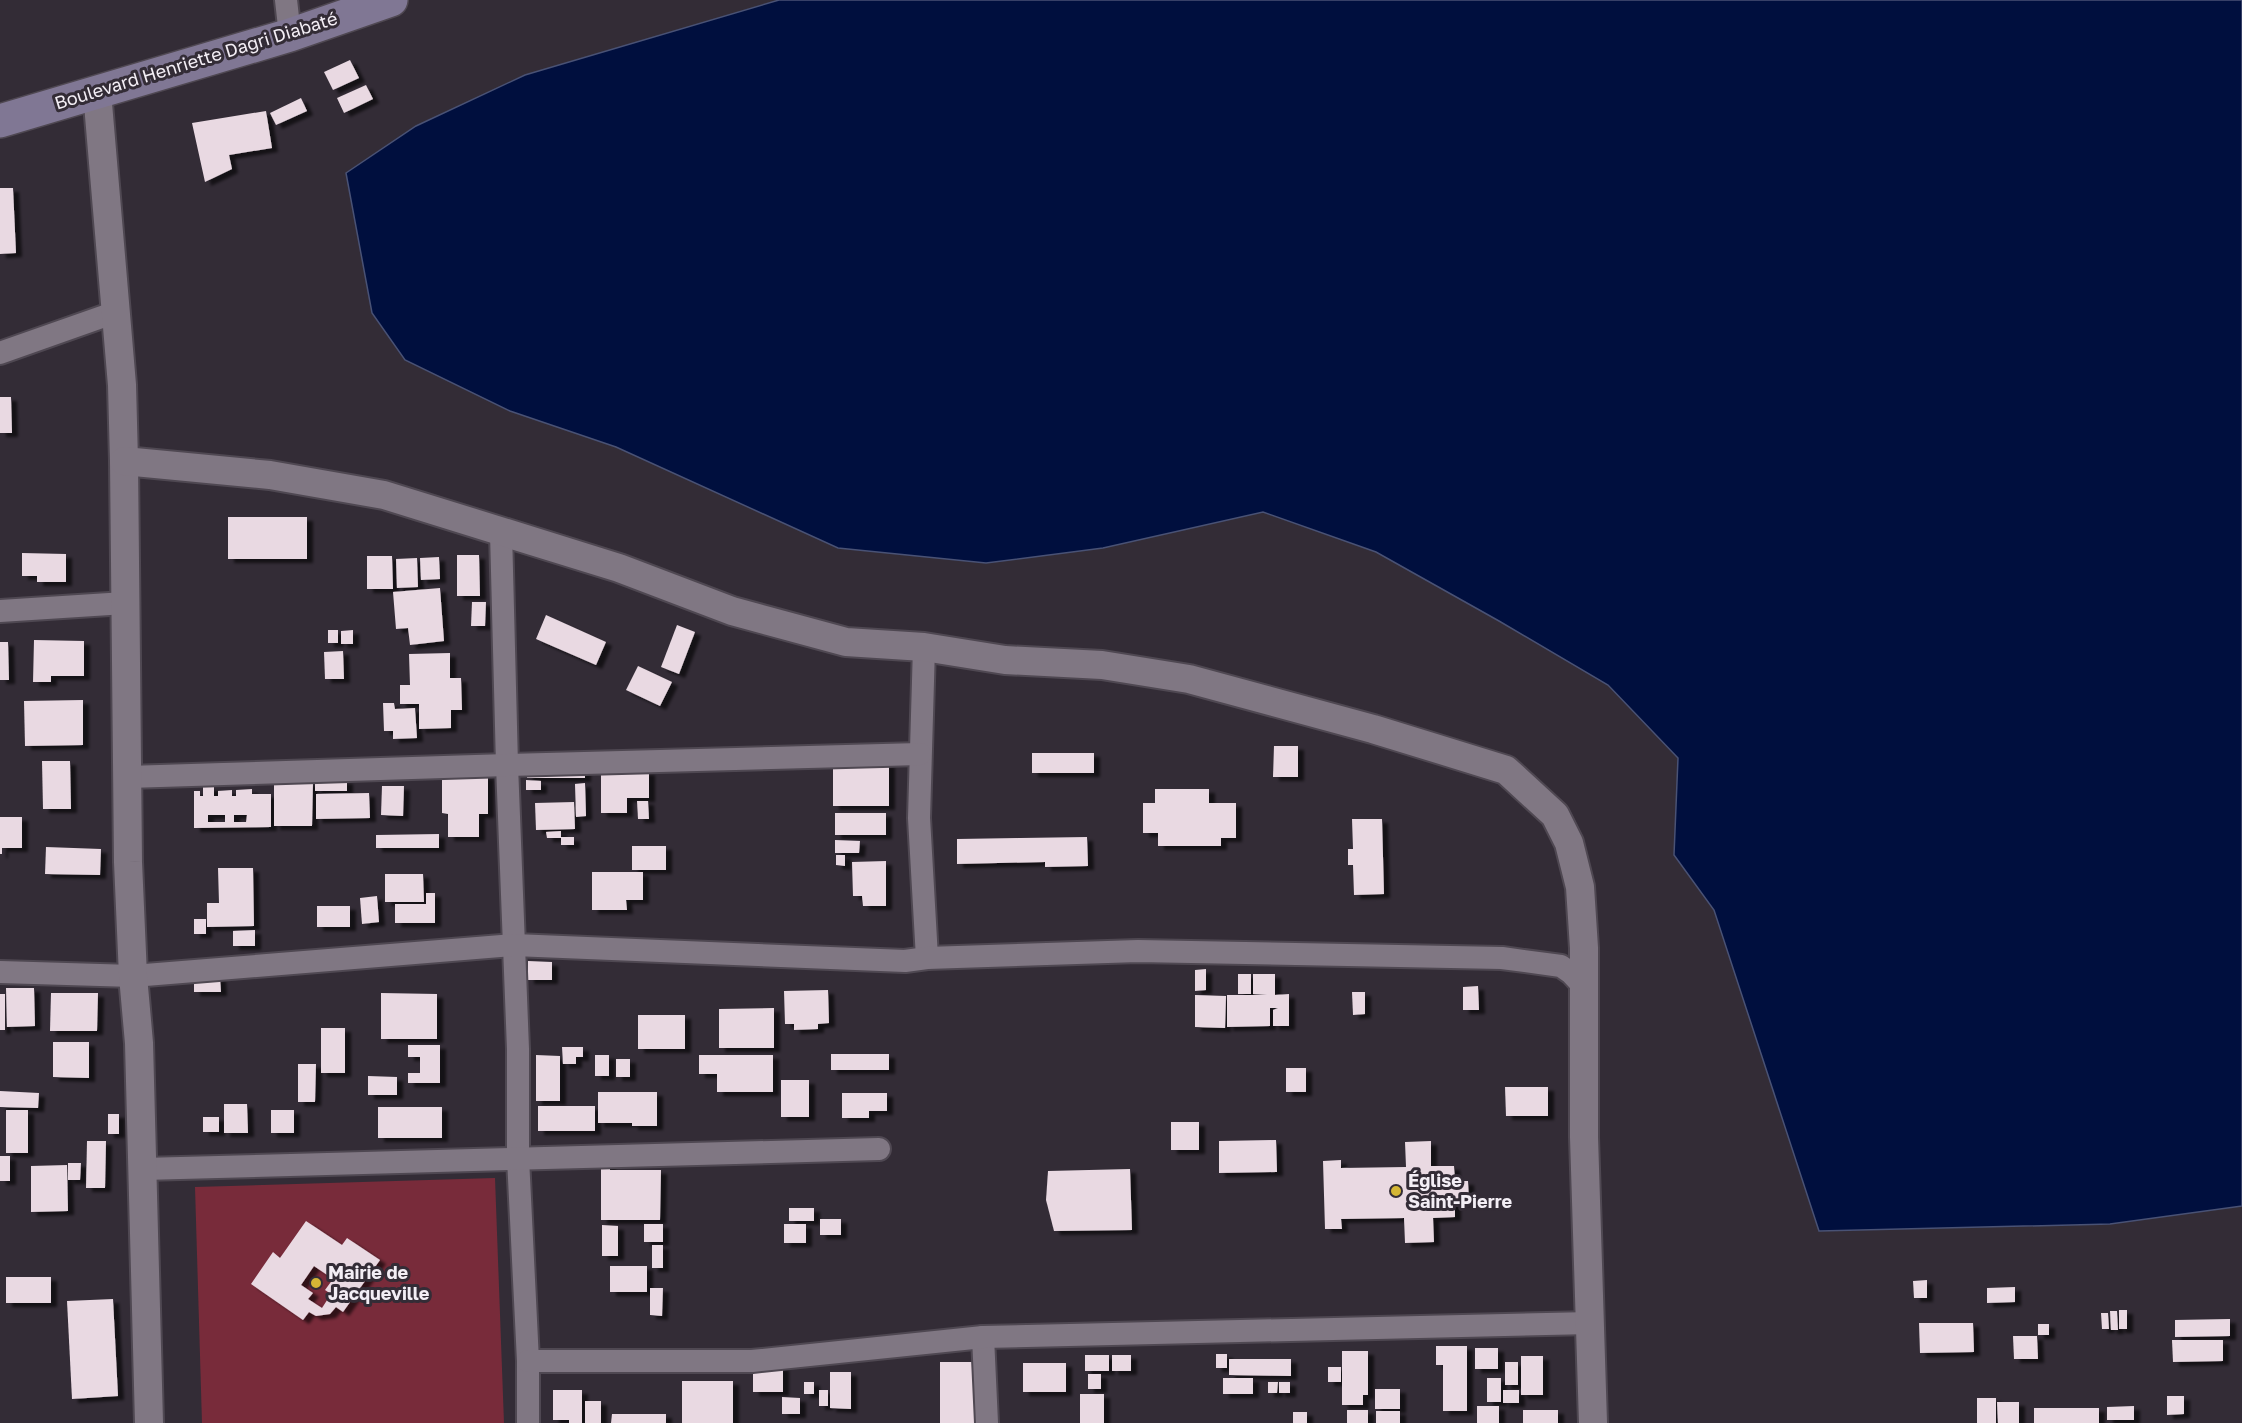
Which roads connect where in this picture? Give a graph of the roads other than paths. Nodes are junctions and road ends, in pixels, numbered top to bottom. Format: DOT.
graph roads {
  1 [pos="286,0"];
  2 [pos="391,0"];
  3 [pos="290,35"];
  4 [pos="97,92"];
  5 [pos="0,120"];
  6 [pos="116,312"];
  7 [pos="0,353"];
  8 [pos="124,461"];
  9 [pos="501,532"];
  10 [pos="125,603"];
  11 [pos="0,611"];
  12 [pos="924,647"];
  13 [pos="920,754"];
  14 [pos="507,765"];
  15 [pos="128,777"];
  16 [pos="514,945"];
  17 [pos="927,958"];
  18 [pos="0,972"];
  19 [pos="133,976"];
  20 [pos="1584,987"];
  21 [pos="879,1149"];
  22 [pos="518,1158"];
  23 [pos="143,1169"];
  24 [pos="1591,1323"];
  25 [pos="983,1337"];
  26 [pos="528,1361"];
  27 [pos="149,1423"];
  28 [pos="528,1423"];
  29 [pos="987,1423"];
  30 [pos="1593,1423"];
  1 -- 3 [label="street"];
  2 -- 3 [label="main road, Boulevard Henriette Dagri Diabaté"];
  3 -- 4 [label="main road, Boulevard Henriette Dagri Diabaté"];
  4 -- 5 [label="main road, Boulevard Henriette Dagri Diabaté"];
  4 -- 6 [label="street"];
  6 -- 7 [label="street"];
  6 -- 8 [label="street"];
  8 -- 9 [label="street"];
  8 -- 10 [label="street"];
  9 -- 12 [label="street"];
  9 -- 14 [label="street"];
  10 -- 11 [label="street"];
  10 -- 15 [label="street"];
  12 -- 13 [label="street"];
  12 -- 20 [label="street"];
  13 -- 14 [label="street"];
  13 -- 17 [label="street"];
  14 -- 15 [label="street"];
  14 -- 16 [label="street"];
  15 -- 19 [label="street"];
  16 -- 17 [label="street"];
  16 -- 19 [label="street"];
  16 -- 22 [label="street"];
  17 -- 20 [label="street"];
  18 -- 19 [label="street"];
  19 -- 23 [label="street"];
  20 -- 24 [label="street"];
  21 -- 22 [label="street"];
  22 -- 23 [label="street"];
  22 -- 26 [label="street"];
  23 -- 27 [label="street"];
  24 -- 25 [label="street"];
  24 -- 30 [label="street"];
  25 -- 26 [label="street"];
  25 -- 29 [label="street"];
  26 -- 28 [label="street"];
}
